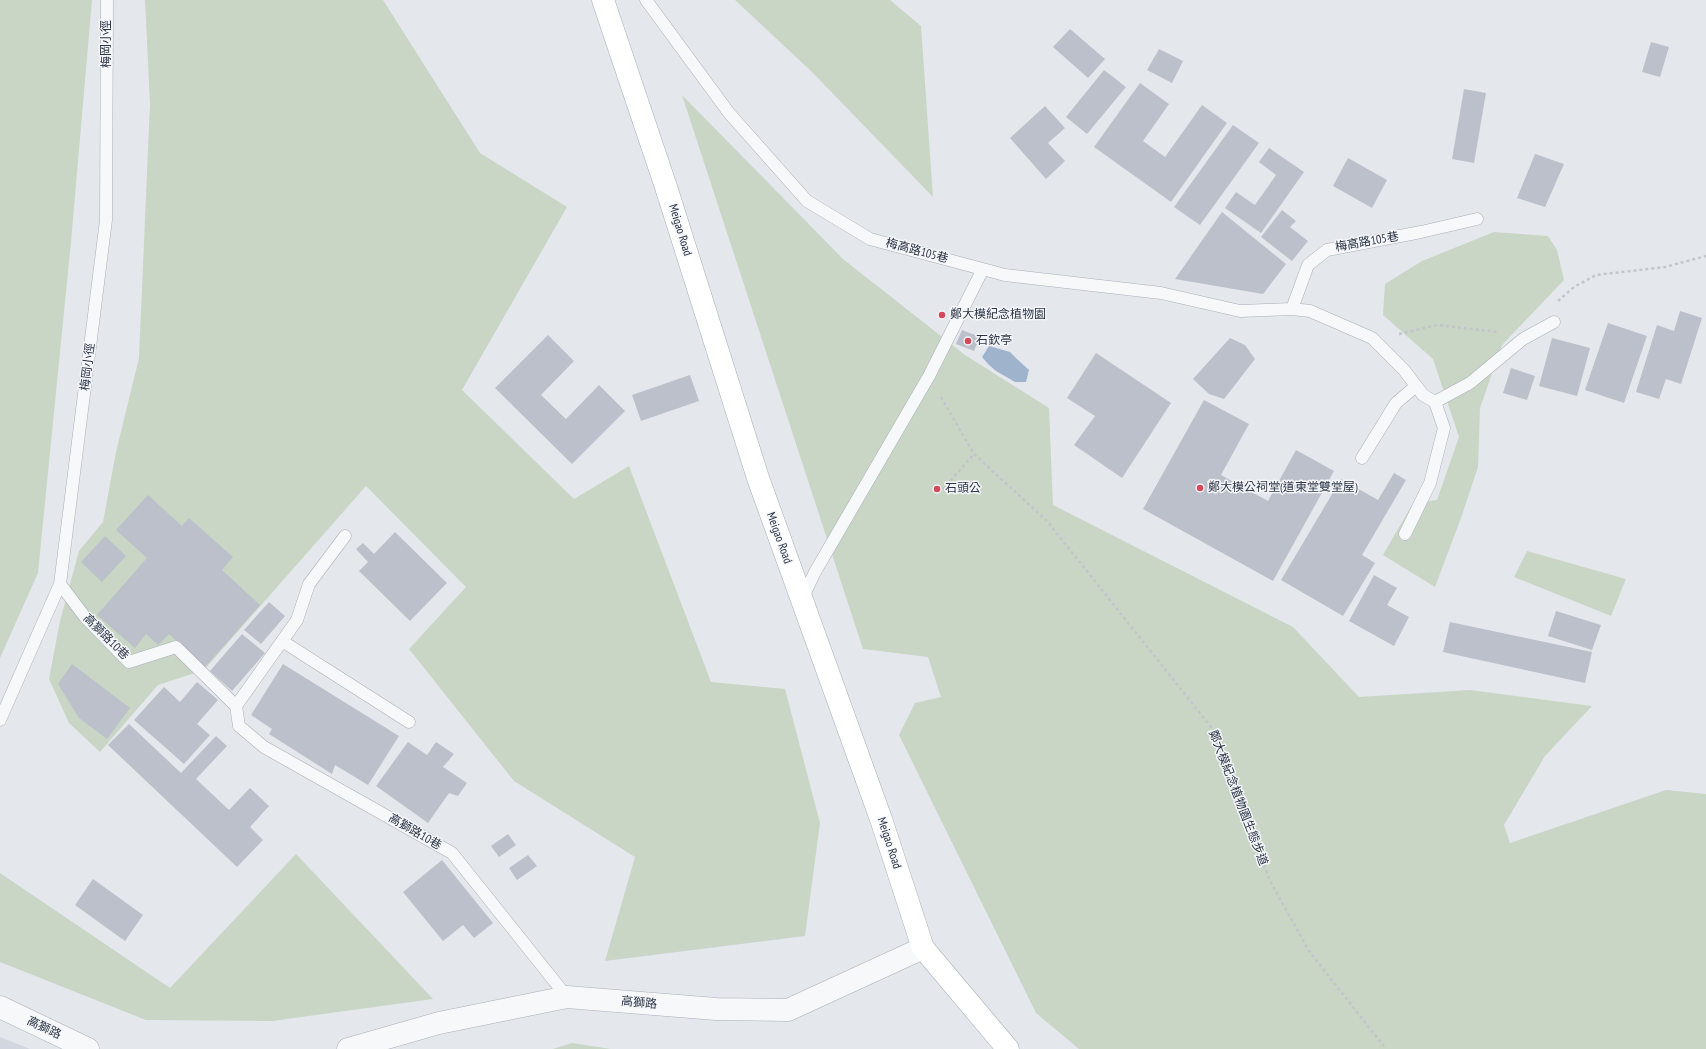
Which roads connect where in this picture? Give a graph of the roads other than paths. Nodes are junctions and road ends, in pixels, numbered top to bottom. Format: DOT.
graph roads {
  1 [pos="107,0"];
  2 [pos="603,0"];
  3 [pos="646,0"];
  4 [pos="1477,219"];
  5 [pos="983,269"];
  6 [pos="1292,309"];
  7 [pos="1554,322"];
  8 [pos="1416,386"];
  9 [pos="1435,402"];
  10 [pos="1362,458"];
  11 [pos="1404,534"];
  12 [pos="345,536"];
  13 [pos="60,584"];
  14 [pos="802,600"];
  15 [pos="282,641"];
  16 [pos="236,706"];
  17 [pos="0,720"];
  18 [pos="409,722"];
  19 [pos="923,948"];
  20 [pos="567,997"];
  21 [pos="0,1007"];
  22 [pos="88,1049"];
  23 [pos="348,1049"];
  24 [pos="1008,1049"];
  1 -- 13 [label="lane, 梅岡小徑"];
  2 -- 14 [label="street, Meigao Road"];
  3 -- 5 [label="lane, 梅高路105巷"];
  4 -- 6 [label="lane, 梅高路105巷"];
  5 -- 6 [label="lane, 梅高路105巷"];
  5 -- 14 [label="lane"];
  6 -- 8 [label="lane, 梅高路105巷"];
  7 -- 9 [label="lane"];
  8 -- 9 [label="lane, 梅高路105巷"];
  8 -- 10 [label="lane"];
  9 -- 11 [label="lane"];
  12 -- 15 [label="lane"];
  13 -- 16 [label="lane, 高獅路10巷"];
  13 -- 17 [label="lane, 梅岡小徑"];
  14 -- 19 [label="street, Meigao Road"];
  15 -- 16 [label="lane"];
  15 -- 18 [label="lane"];
  16 -- 20 [label="lane, 高獅路10巷"];
  19 -- 20 [label="street, 高獅路"];
  19 -- 24 [label="street, Meigao Road"];
  20 -- 23 [label="street, 高獅路"];
  21 -- 22 [label="street, 高獅路"];
}
